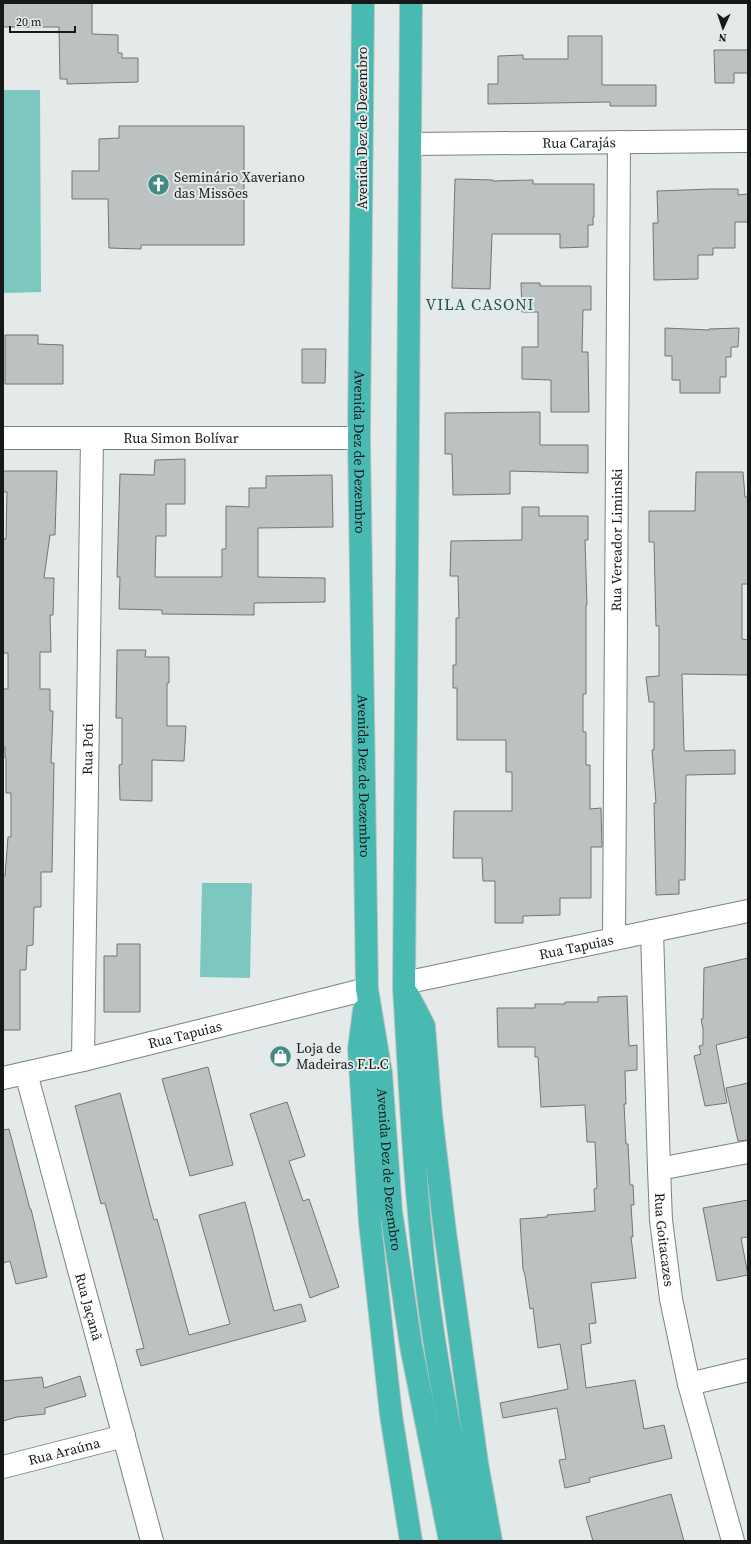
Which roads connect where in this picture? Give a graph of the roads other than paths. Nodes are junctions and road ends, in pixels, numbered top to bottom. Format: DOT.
graph roads {
  1 [pos="363,3"];
  2 [pos="411,3"];
  3 [pos="748,141"];
  4 [pos="619,142"];
  5 [pos="410,144"];
  6 [pos="3,438"];
  7 [pos="92,438"];
  8 [pos="359,438"];
  9 [pos="748,911"];
  10 [pos="652,931"];
  11 [pos="614,938"];
  12 [pos="404,986"];
  13 [pos="367,989"];
  14 [pos="83,1060"];
  15 [pos="26,1072"];
  16 [pos="3,1078"];
  17 [pos="748,1152"];
  18 [pos="659,1170"];
  19 [pos="748,1370"];
  20 [pos="689,1384"];
  21 [pos="124,1436"];
  22 [pos="3,1467"];
  23 [pos="152,1541"];
  24 [pos="411,1541"];
  25 [pos="450,1541"];
  26 [pos="472,1541"];
  27 [pos="491,1541"];
  28 [pos="733,1541"];
  1 -- 8 [label="highway, Avenida Dez de Dezembro"];
  2 -- 5 [label="highway, Avenida Dez de Dezembro"];
  3 -- 4 [label="street, Rua Carajás"];
  4 -- 5 [label="street, Rua Carajás"];
  4 -- 11 [label="street, Rua Vereador Liminski"];
  5 -- 12 [label="highway, Avenida Dez de Dezembro"];
  6 -- 7 [label="street, Rua Simon Bolívar"];
  7 -- 8 [label="street, Rua Simon Bolívar"];
  7 -- 14 [label="street, Rua Poti"];
  8 -- 13 [label="highway, Avenida Dez de Dezembro"];
  9 -- 10 [label="street, Rua Tapuias"];
  10 -- 11 [label="street, Rua Tapuias"];
  10 -- 18 [label="street, Rua Goitacazes"];
  11 -- 12 [label="street, Rua Tapuias"];
  12 -- 26 [label="highway, Avenida Dez de Dezembro"];
  12 -- 27 [label="highway"];
  13 -- 14 [label="street, Rua Tapuias"];
  13 -- 24 [label="highway"];
  13 -- 25 [label="highway, Avenida Dez de Dezembro"];
  14 -- 15 [label="street, Rua Tapuias"];
  15 -- 16 [label="street, Rua Tapuias"];
  15 -- 21 [label="street, Rua Jaçanã"];
  17 -- 18 [label="street"];
  18 -- 20 [label="street, Rua Goitacazes"];
  19 -- 20 [label="street"];
  20 -- 28 [label="street, Rua Goitacazes"];
  21 -- 22 [label="street, Rua Araúna"];
  21 -- 23 [label="street, Rua Jaçanã"];
}
